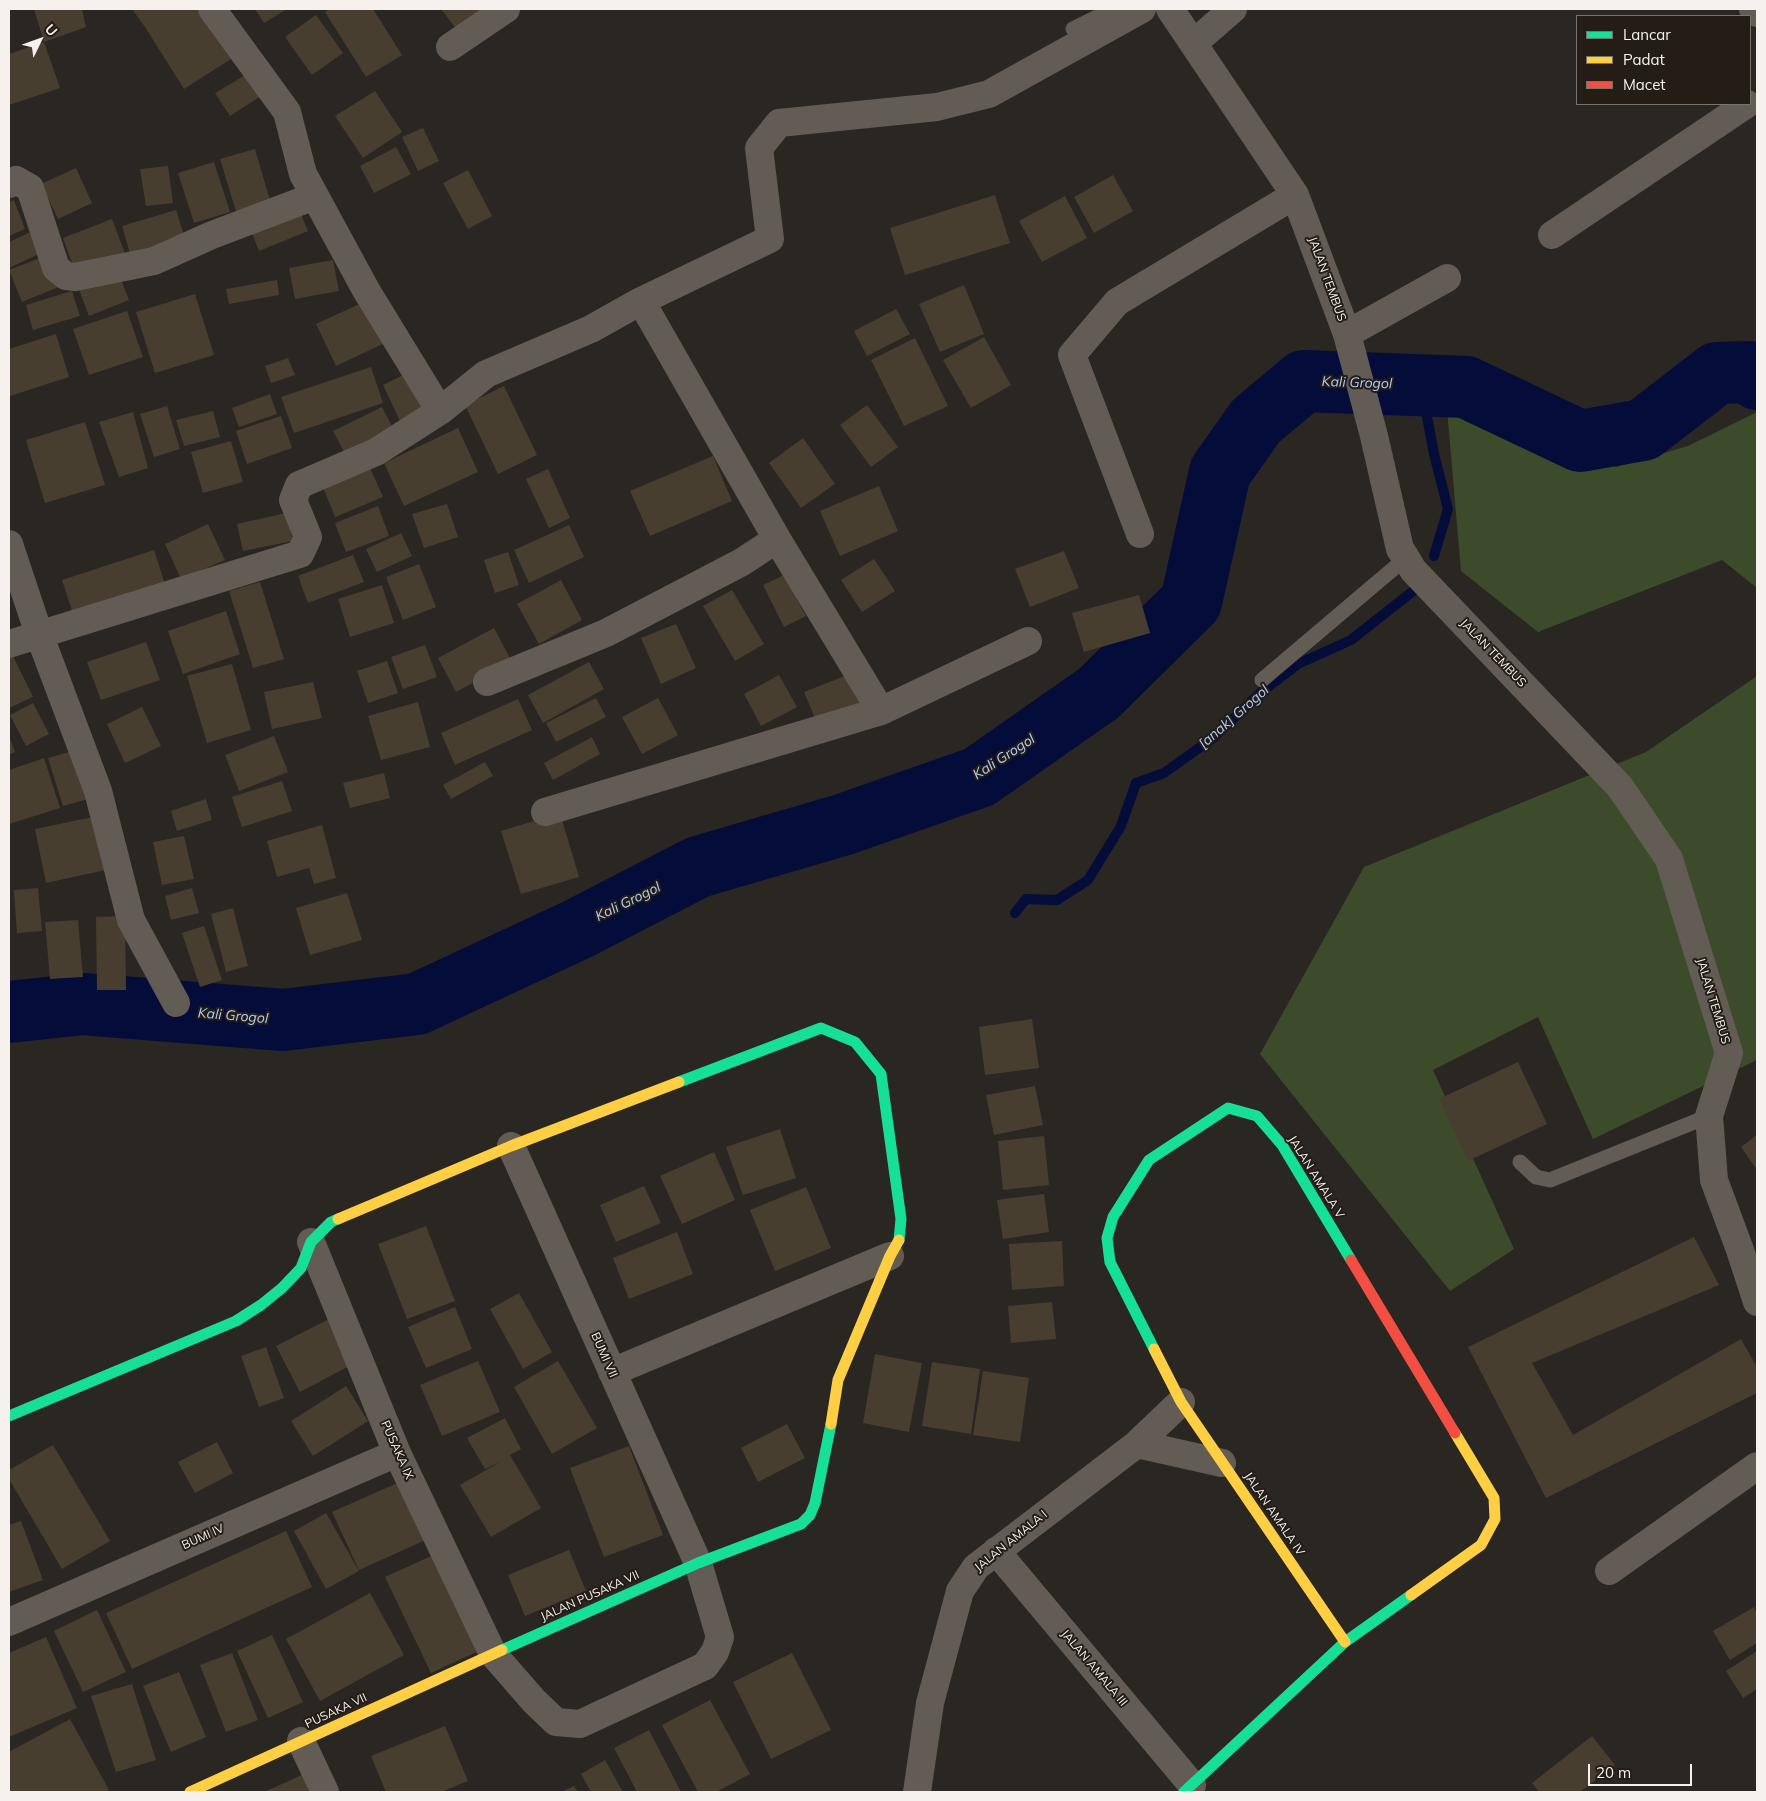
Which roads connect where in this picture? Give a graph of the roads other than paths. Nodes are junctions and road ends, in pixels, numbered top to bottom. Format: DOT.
graph roads {
  1 [pos="212,9"];
  2 [pos="506,9"];
  3 [pos="1113,9"];
  4 [pos="1142,9"];
  5 [pos="1170,9"];
  6 [pos="1234,9"];
  7 [pos="1753,9"];
  8 [pos="1757,13"];
  9 [pos="1073,29"];
  10 [pos="1194,43"];
  11 [pos="450,47"];
  12 [pos="1745,105"];
  13 [pos="9,184"];
  14 [pos="1296,194"];
  15 [pos="315,196"];
  16 [pos="1552,235"];
  17 [pos="1447,278"];
  18 [pos="641,301"];
  19 [pos="1350,344"];
  20 [pos="440,411"];
  21 [pos="1140,534"];
  22 [pos="777,539"];
  23 [pos="9,544"];
  24 [pos="1406,558"];
  25 [pos="40,634"];
  26 [pos="1028,641"];
  27 [pos="9,644"];
  28 [pos="1262,680"];
  29 [pos="487,682"];
  30 [pos="881,711"];
  31 [pos="545,812"];
  32 [pos="176,1003"];
  33 [pos="1709,1116"];
  34 [pos="511,1146"];
  35 [pos="1520,1162"];
  36 [pos="311,1242"];
  37 [pos="1749,1243"];
  38 [pos="890,1256"];
  39 [pos="1757,1302"];
  40 [pos="612,1372"];
  41 [pos="1181,1402"];
  42 [pos="9,1416"];
  43 [pos="1137,1444"];
  44 [pos="397,1452"];
  45 [pos="1222,1463"];
  46 [pos="1757,1466"];
  47 [pos="996,1551"];
  48 [pos="698,1563"];
  49 [pos="1609,1571"];
  50 [pos="9,1622"];
  51 [pos="1345,1642"];
  52 [pos="493,1654"];
  53 [pos="302,1741"];
  54 [pos="1188,1788"];
  55 [pos="190,1792"];
  56 [pos="325,1792"];
  57 [pos="917,1792"];
  1 -- 15 [label="street"];
  2 -- 11 [label="street"];
  3 -- 9 [label="lane"];
  4 -- 18 [label="street"];
  5 -- 10 [label="street, JALAN TEMBUS"];
  6 -- 10 [label="street"];
  7 -- 8 [label="street"];
  10 -- 14 [label="street, JALAN TEMBUS"];
  12 -- 16 [label="street"];
  13 -- 15 [label="street"];
  14 -- 19 [label="street, JALAN TEMBUS"];
  14 -- 21 [label="street"];
  15 -- 20 [label="street"];
  17 -- 19 [label="street"];
  18 -- 20 [label="street"];
  18 -- 22 [label="street"];
  19 -- 24 [label="street, JALAN TEMBUS"];
  20 -- 25 [label="street"];
  22 -- 29 [label="street"];
  22 -- 30 [label="street"];
  23 -- 25 [label="street"];
  24 -- 28 [label="lane"];
  24 -- 33 [label="street, JALAN TEMBUS"];
  25 -- 27 [label="street"];
  25 -- 32 [label="street"];
  26 -- 30 [label="street"];
  30 -- 31 [label="street"];
  33 -- 35 [label="lane"];
  33 -- 37 [label="street, JALAN TEMBUS"];
  34 -- 36 [label="street, JALAN PUSAKA VII"];
  34 -- 38 [label="street, JALAN PUSAKA VII"];
  34 -- 40 [label="street, BUMI VII"];
  36 -- 42 [label="street"];
  36 -- 44 [label="street, PUSAKA IX"];
  37 -- 39 [label="street, JALAN TEMBUS"];
  38 -- 40 [label="street"];
  38 -- 48 [label="street, JALAN PUSAKA VII"];
  40 -- 48 [label="street, BUMI VII"];
  41 -- 43 [label="street, JALAN AMALA I"];
  41 -- 45 [label="street, JALAN AMALA IV"];
  41 -- 51 [label="street, JALAN AMALA V"];
  43 -- 45 [label="street"];
  43 -- 47 [label="street, JALAN AMALA I"];
  44 -- 50 [label="street, BUMI IV"];
  44 -- 52 [label="street, PUSAKA IX"];
  45 -- 51 [label="street, JALAN AMALA IV"];
  46 -- 49 [label="street"];
  47 -- 54 [label="street, JALAN AMALA III"];
  47 -- 57 [label="street, JALAN AMALA I"];
  48 -- 52 [label="street, JALAN PUSAKA VII"];
  48 -- 52 [label="street, BUMI VII"];
  51 -- 54 [label="street"];
  52 -- 53 [label="street, PUSAKA VII"];
  53 -- 55 [label="street, PUSAKA VII"];
  53 -- 56 [label="street"];
}
